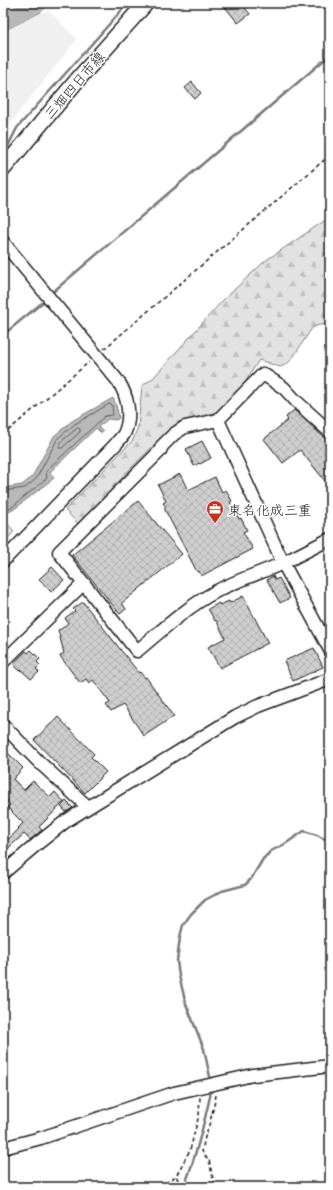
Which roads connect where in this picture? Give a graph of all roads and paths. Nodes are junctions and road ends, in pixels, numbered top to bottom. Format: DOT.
graph roads {
  1 [pos="146,3"];
  2 [pos="330,155"];
  3 [pos="3,169"];
  4 [pos="3,242"];
  5 [pos="97,355"];
  6 [pos="218,420"];
  7 [pos="330,432"];
  8 [pos="3,435"];
  9 [pos="330,539"];
  10 [pos="3,561"];
  11 [pos="283,563"];
  12 [pos="84,583"];
  13 [pos="330,650"];
  14 [pos="3,662"];
  15 [pos="330,679"];
  16 [pos="3,725"];
  17 [pos="88,807"];
  18 [pos="3,873"];
  19 [pos="330,1066"];
  20 [pos="216,1083"];
  21 [pos="200,1087"];
  22 [pos="3,1148"];
  23 [pos="176,1176"];
  24 [pos="160,1187"];
  25 [pos="178,1187"];
  26 [pos="216,1187"];
  1 -- 3 [label="main road, 三畑四日市線"];
  2 -- 5 [label="path"];
  4 -- 5 [label="street"];
  5 -- 8 [label="path"];
  5 -- 10 [label="street"];
  6 -- 7 [label="street"];
  6 -- 11 [label="street"];
  6 -- 12 [label="street"];
  9 -- 11 [label="street"];
  11 -- 12 [label="street"];
  11 -- 13 [label="street"];
  12 -- 14 [label="street"];
  15 -- 17 [label="street"];
  16 -- 17 [label="street"];
  17 -- 18 [label="street"];
  19 -- 20 [label="street"];
  20 -- 21 [label="street"];
  20 -- 26 [label="path"];
  21 -- 22 [label="street"];
  21 -- 23 [label="path"];
  23 -- 24 [label="path"];
  23 -- 25 [label="path"];
}
